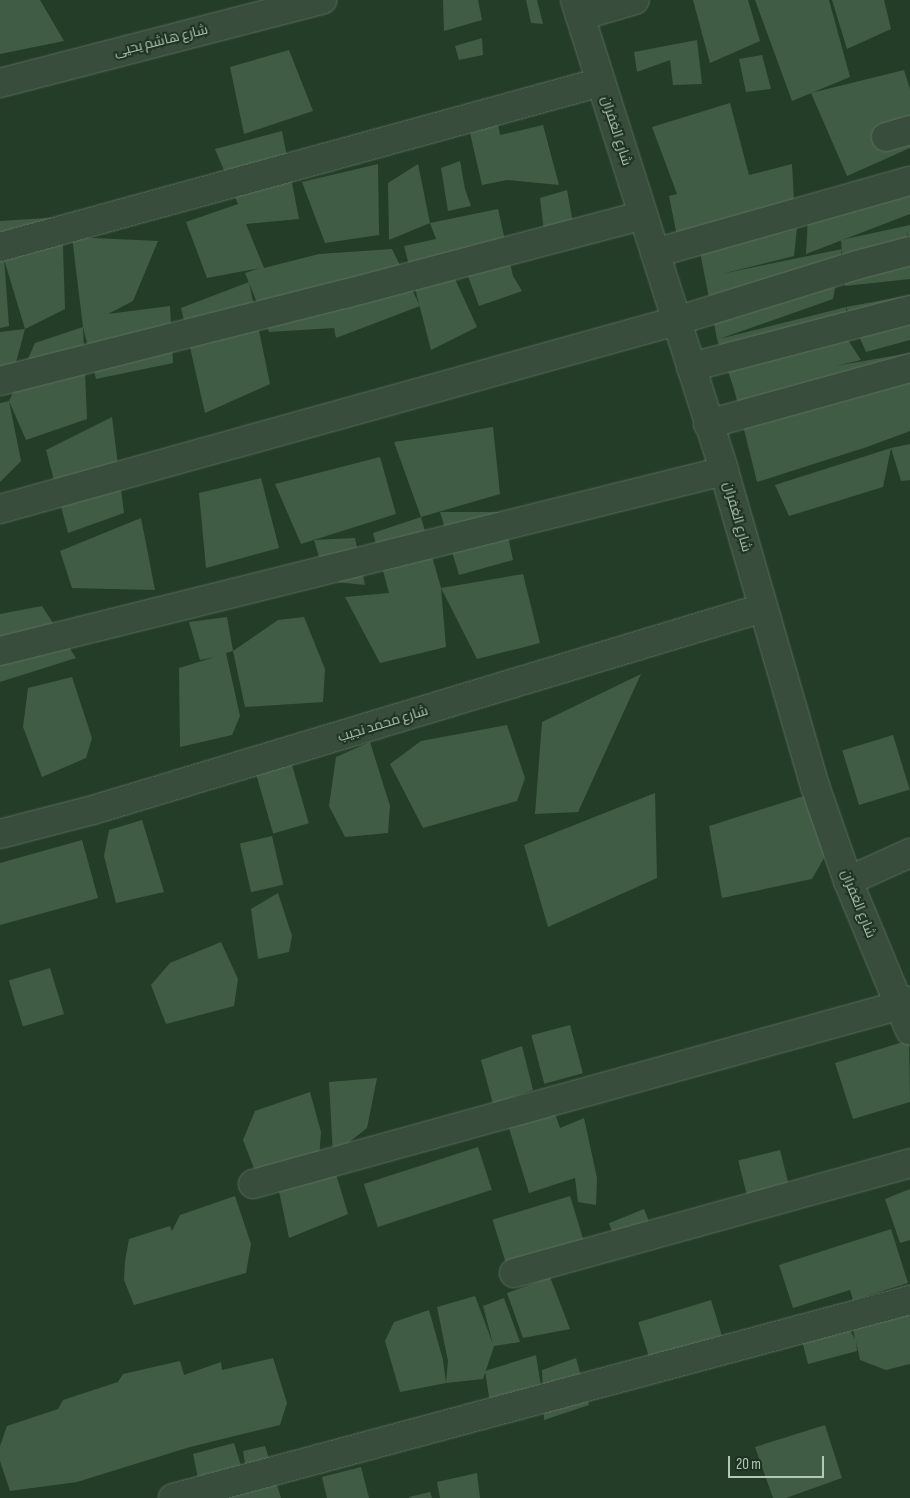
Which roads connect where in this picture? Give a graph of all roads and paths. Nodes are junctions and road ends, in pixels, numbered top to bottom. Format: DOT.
graph roads {
  1 [pos="322,0"];
  2 [pos="635,0"];
  3 [pos="578,8"];
  4 [pos="0,82"];
  5 [pos="601,82"];
  6 [pos="910,181"];
  7 [pos="643,215"];
  8 [pos="0,246"];
  9 [pos="910,251"];
  10 [pos="655,253"];
  11 [pos="910,310"];
  12 [pos="676,321"];
  13 [pos="691,367"];
  14 [pos="910,368"];
  15 [pos="0,381"];
  16 [pos="708,424"];
  17 [pos="724,471"];
  18 [pos="0,508"];
  19 [pos="763,608"];
  20 [pos="0,651"];
  21 [pos="0,834"];
  22 [pos="910,853"];
  23 [pos="848,881"];
  24 [pos="905,1003"];
  25 [pos="910,1031"];
  26 [pos="910,1163"];
  27 [pos="253,1184"];
  28 [pos="514,1273"];
  29 [pos="910,1300"];
  30 [pos="173,1498"];
  1 -- 4 [label="street, شارع هاشم يحيى"];
  2 -- 3 [label="street"];
  3 -- 5 [label="street, شارع الغفران"];
  5 -- 7 [label="street, شارع الغفران"];
  5 -- 8 [label="street"];
  6 -- 10 [label="street"];
  7 -- 10 [label="street, شارع الغفران"];
  7 -- 15 [label="street"];
  9 -- 12 [label="street"];
  10 -- 12 [label="street, شارع الغفران"];
  11 -- 13 [label="street"];
  12 -- 13 [label="street, شارع الغفران"];
  12 -- 18 [label="street"];
  13 -- 16 [label="street, شارع الغفران"];
  14 -- 16 [label="street"];
  16 -- 17 [label="street, شارع الغفران"];
  17 -- 19 [label="street, شارع الغفران"];
  17 -- 20 [label="street"];
  19 -- 21 [label="street, شارع محمد نجيب"];
  19 -- 23 [label="street, شارع الغفران"];
  22 -- 23 [label="street"];
  23 -- 24 [label="street, شارع الغفران"];
  24 -- 25 [label="street, شارع الغفران"];
  24 -- 27 [label="street"];
  26 -- 28 [label="street"];
  29 -- 30 [label="street"];
}
